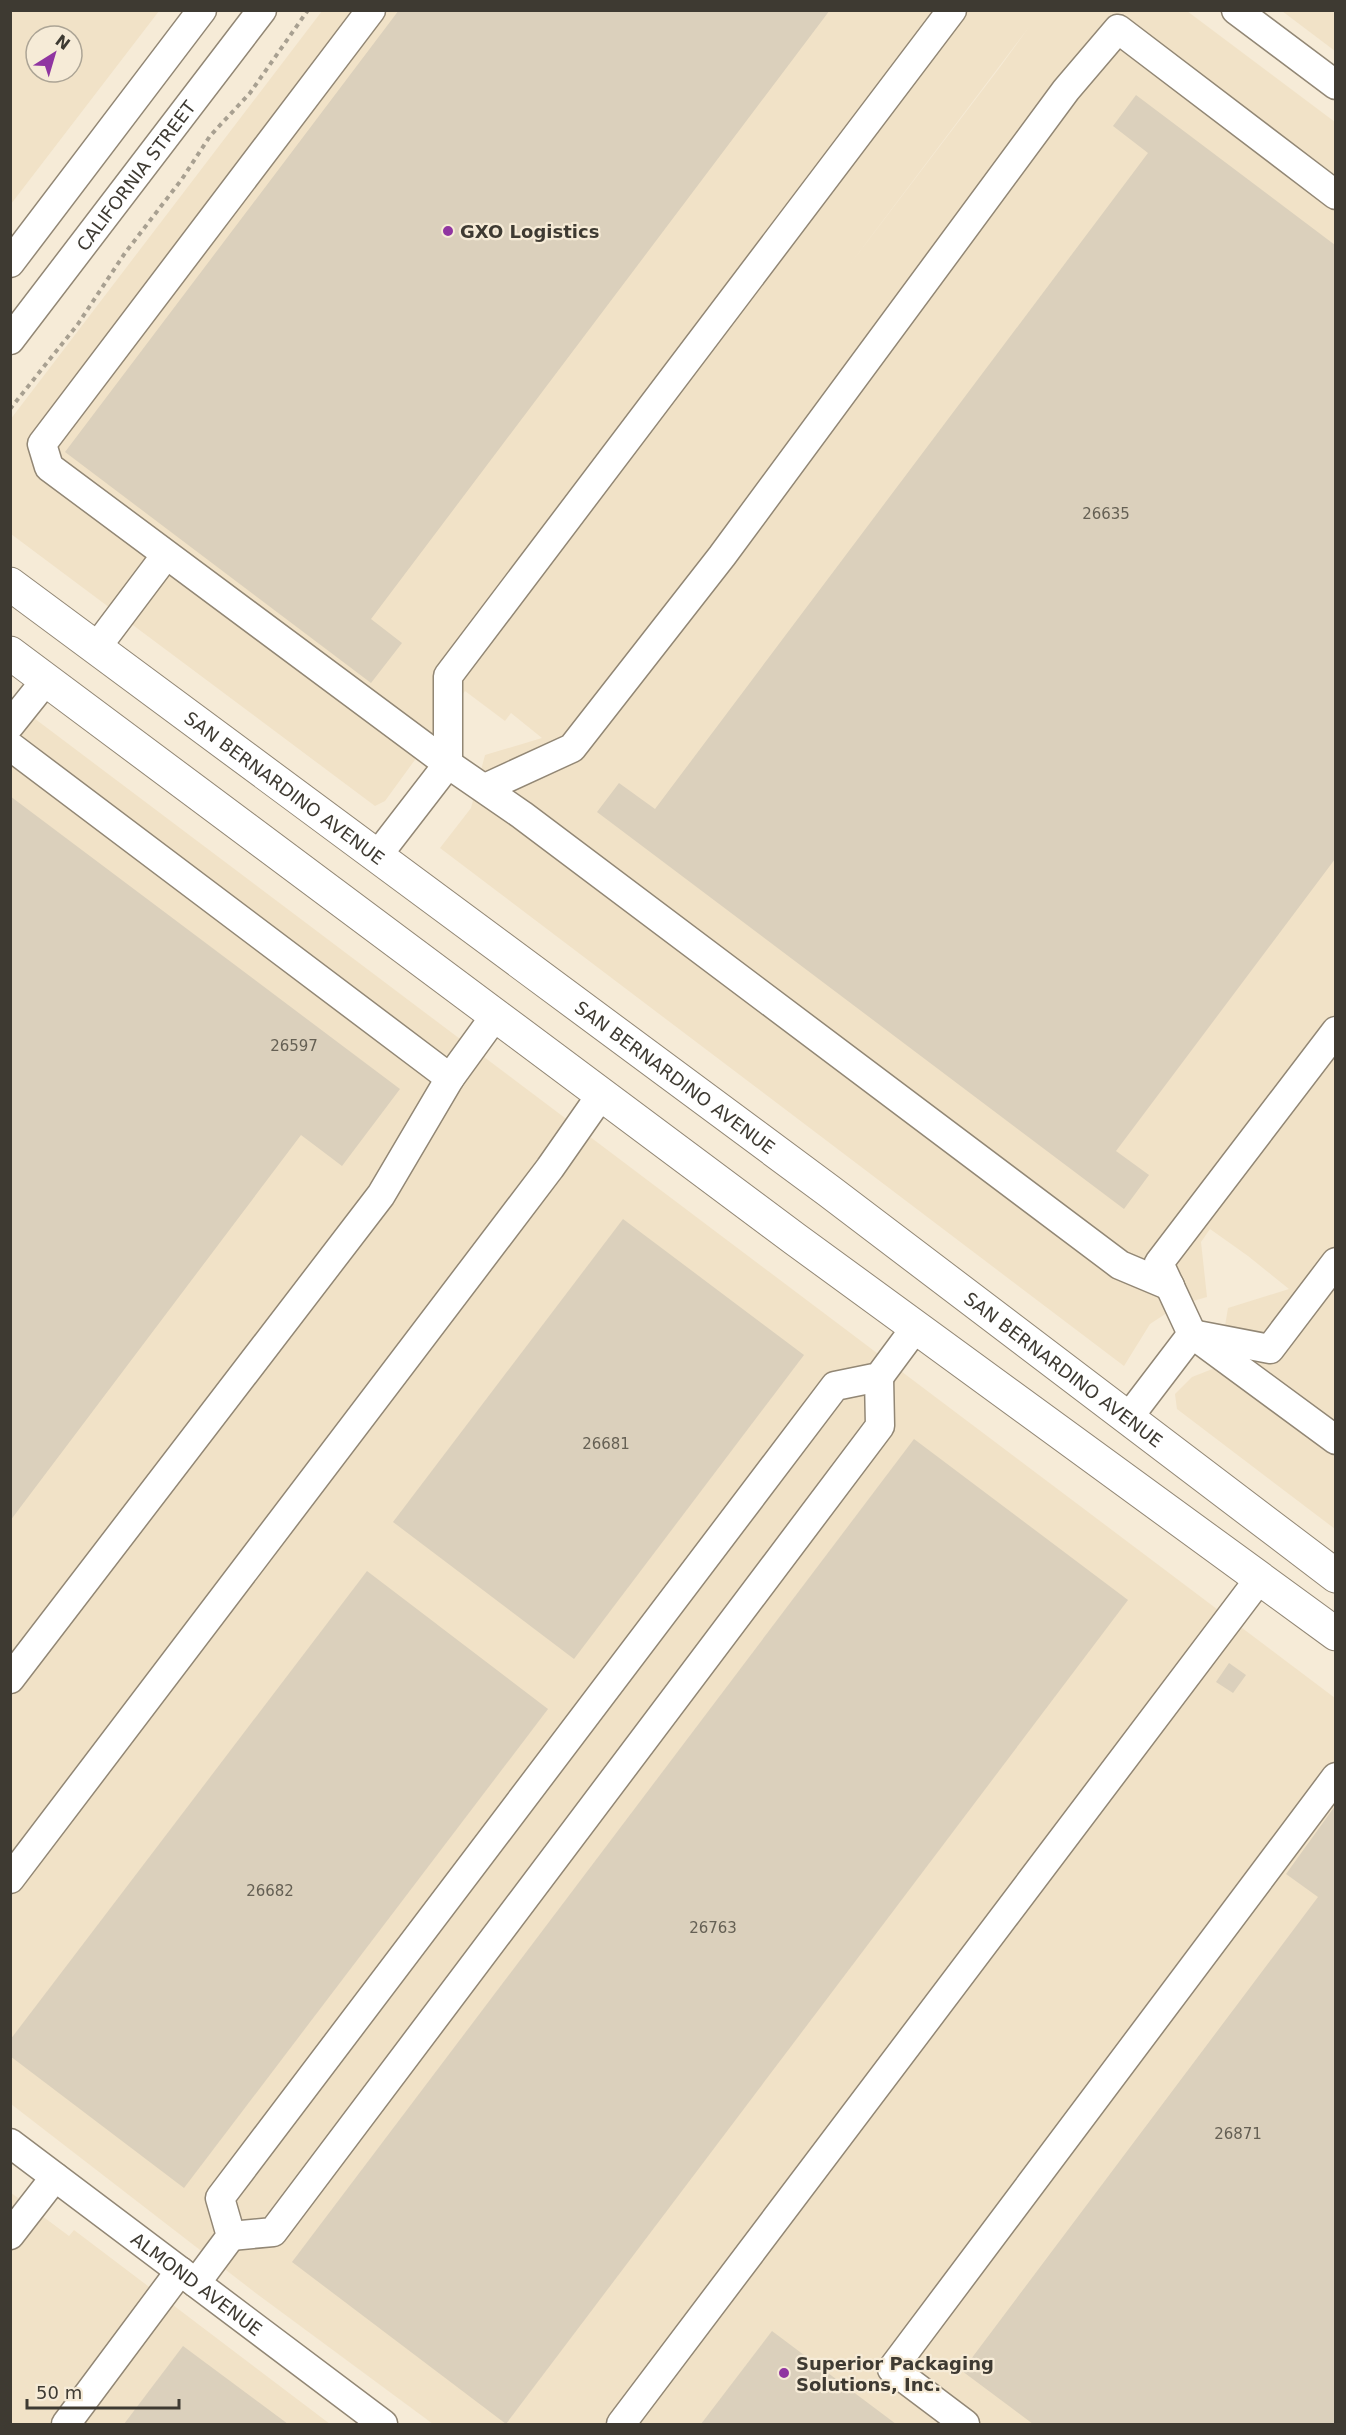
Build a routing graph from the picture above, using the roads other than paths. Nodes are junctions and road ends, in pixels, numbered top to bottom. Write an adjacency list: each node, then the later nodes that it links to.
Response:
1 (202, 10): 9 (street)
2 (262, 10): 10 (street, CALIFORNIA STREET)
3 (371, 10): 11 (street)
4 (952, 10): 18 (street)
5 (1236, 10): 7 (street)
6 (1125, 20): 8 (street); 19 (street)
7 (1335, 86)
8 (1335, 195)
9 (10, 263)
10 (10, 340)
11 (166, 555): 13 (street); 18 (street)
12 (10, 584): 13 (main road, SAN BERNARDINO AVENUE)
13 (96, 648): 20 (main road, SAN BERNARDINO AVENUE)
14 (10, 653): 15 (main road)
15 (46, 680): 16 (street); 21 (main road)
16 (10, 725)
17 (10, 746): 23 (street)
18 (448, 764): 19 (street); 20 (street)
19 (485, 788): 26 (street)
20 (377, 856): 30 (main road, SAN BERNARDINO AVENUE)
21 (495, 1016): 23 (street); 24 (main road)
22 (1335, 1031): 26 (street)
23 (450, 1078): 35 (street)
24 (601, 1095): 27 (main road); 37 (street)
25 (1335, 1262): 28 (street)
26 (1170, 1286): 28 (street)
27 (916, 1327): 29 (street); 33 (main road)
28 (1192, 1334): 30 (street); 31 (street)
29 (879, 1377): 41 (street); 41 (street)
30 (1128, 1418): 32 (main road, SAN BERNARDINO AVENUE)
31 (1335, 1440)
32 (1335, 1576)
33 (1260, 1578): 34 (main road); 45 (street)
34 (1335, 1634)
35 (10, 1679)
36 (1335, 1777): 46 (street)
37 (10, 1879)
38 (10, 2143): 39 (street, ALMOND AVENUE)
39 (56, 2177): 40 (street); 42 (street, ALMOND AVENUE)
40 (10, 2235)
41 (231, 2236): 42 (street)
42 (188, 2277): 43 (street); 44 (street, ALMOND AVENUE)
43 (66, 2424)
44 (382, 2424)
45 (621, 2424)
46 (965, 2424)

